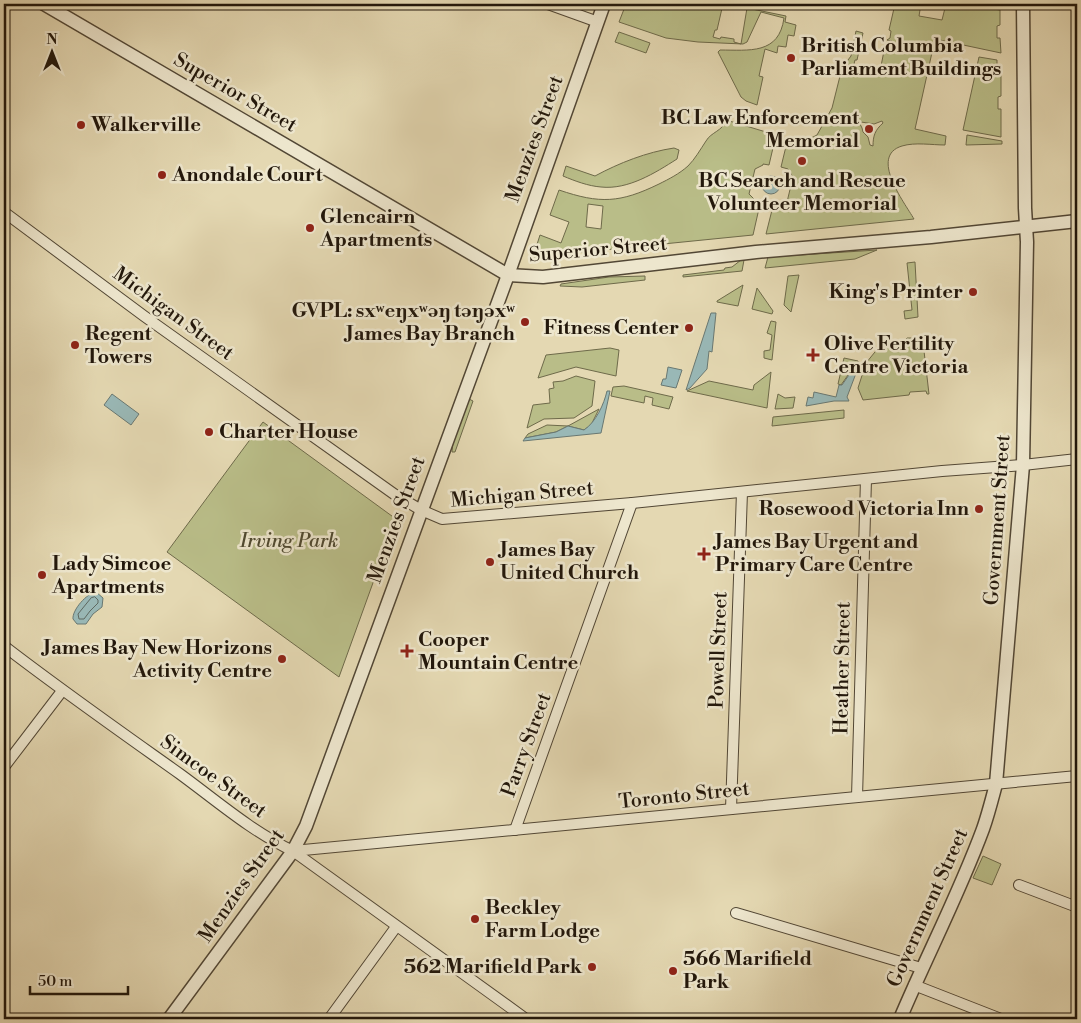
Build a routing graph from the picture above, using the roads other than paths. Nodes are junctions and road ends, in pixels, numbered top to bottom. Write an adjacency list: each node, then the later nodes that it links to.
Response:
1 (44, 4): 9 (street, Superior Street)
2 (548, 4): 5 (street)
3 (604, 4): 5 (street, Menzies Street)
4 (1023, 4): 8 (street, Government Street)
5 (598, 22): 9 (street, Menzies Street)
6 (4, 212): 15 (street, Michigan Street)
7 (1077, 221): 8 (street, Superior Street)
8 (1027, 226): 9 (street, Superior Street); 11 (street, Government Street)
9 (508, 274): 15 (street, Menzies Street)
10 (1077, 459): 11 (street, Michigan Street)
11 (1023, 465): 12 (street, Michigan Street); 20 (street, Government Street)
12 (866, 479): 13 (street, Michigan Street); 21 (street, Heather Street)
13 (742, 492): 14 (street, Michigan Street); 22 (street, Powell Street)
14 (632, 503): 15 (street, Michigan Street); 23 (street, Parry Street)
15 (421, 510): 24 (street, Menzies Street)
16 (4, 646): 17 (street, Simcoe Street)
17 (62, 691): 18 (street); 24 (street, Simcoe Street)
18 (4, 767)
19 (1077, 776): 20 (street, Toronto Street)
20 (996, 784): 21 (street, Toronto Street); 29 (street, Government Street)
21 (857, 797): 22 (street, Toronto Street)
22 (731, 809): 23 (street, Toronto Street)
23 (515, 830): 24 (street, Toronto Street)
24 (293, 851): 28 (street, Simcoe Street); 31 (street, Menzies Street)
25 (1019, 885): 26 (street)
26 (1077, 907)
27 (736, 913): 29 (street)
28 (396, 926): 32 (street); 33 (street, Simcoe Street)
29 (921, 968): 30 (street, Government Street)
30 (914, 985): 34 (street, Government Street); 35 (street)
31 (169, 1019)
32 (330, 1019)
33 (526, 1019)
34 (900, 1019)
35 (1001, 1019)

